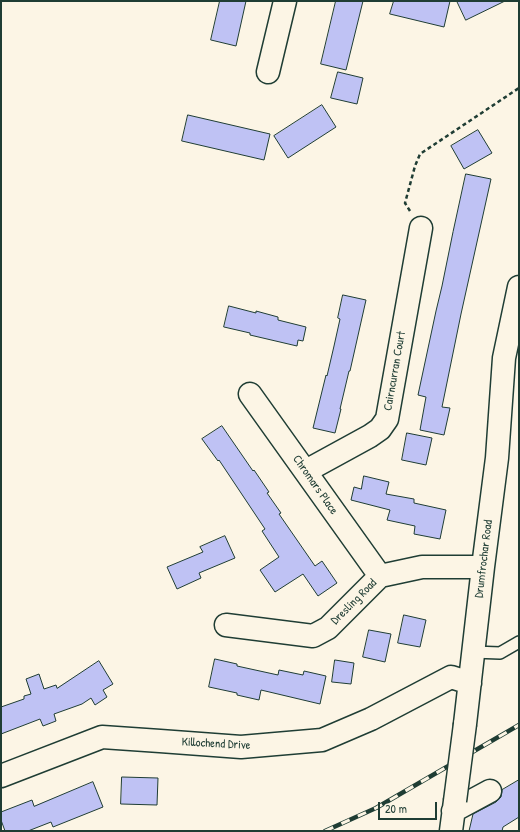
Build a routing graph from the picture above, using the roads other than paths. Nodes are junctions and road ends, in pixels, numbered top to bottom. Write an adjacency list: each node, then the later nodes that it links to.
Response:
1 (285, 1): 2 (street)
2 (268, 72)
3 (421, 228): 6 (street, Cairncurran Court)
4 (519, 287): 7 (street, Drumfrochar Road)
5 (250, 394): 6 (street, Chromars Place)
6 (306, 471): 8 (street, Chromars Place)
7 (483, 567): 8 (street, Dresling Road); 11 (street, Drumfrochar Road)
8 (380, 576): 9 (street, Dresling Road)
9 (226, 625)
10 (519, 642): 11 (lane)
11 (473, 652): 12 (street, Drumfrochar Road)
12 (470, 683): 13 (street, Killochend Drive); 15 (street, Drumfrochar Road, bridge)
13 (1, 776)
14 (490, 791): 15 (street)
15 (453, 814)

